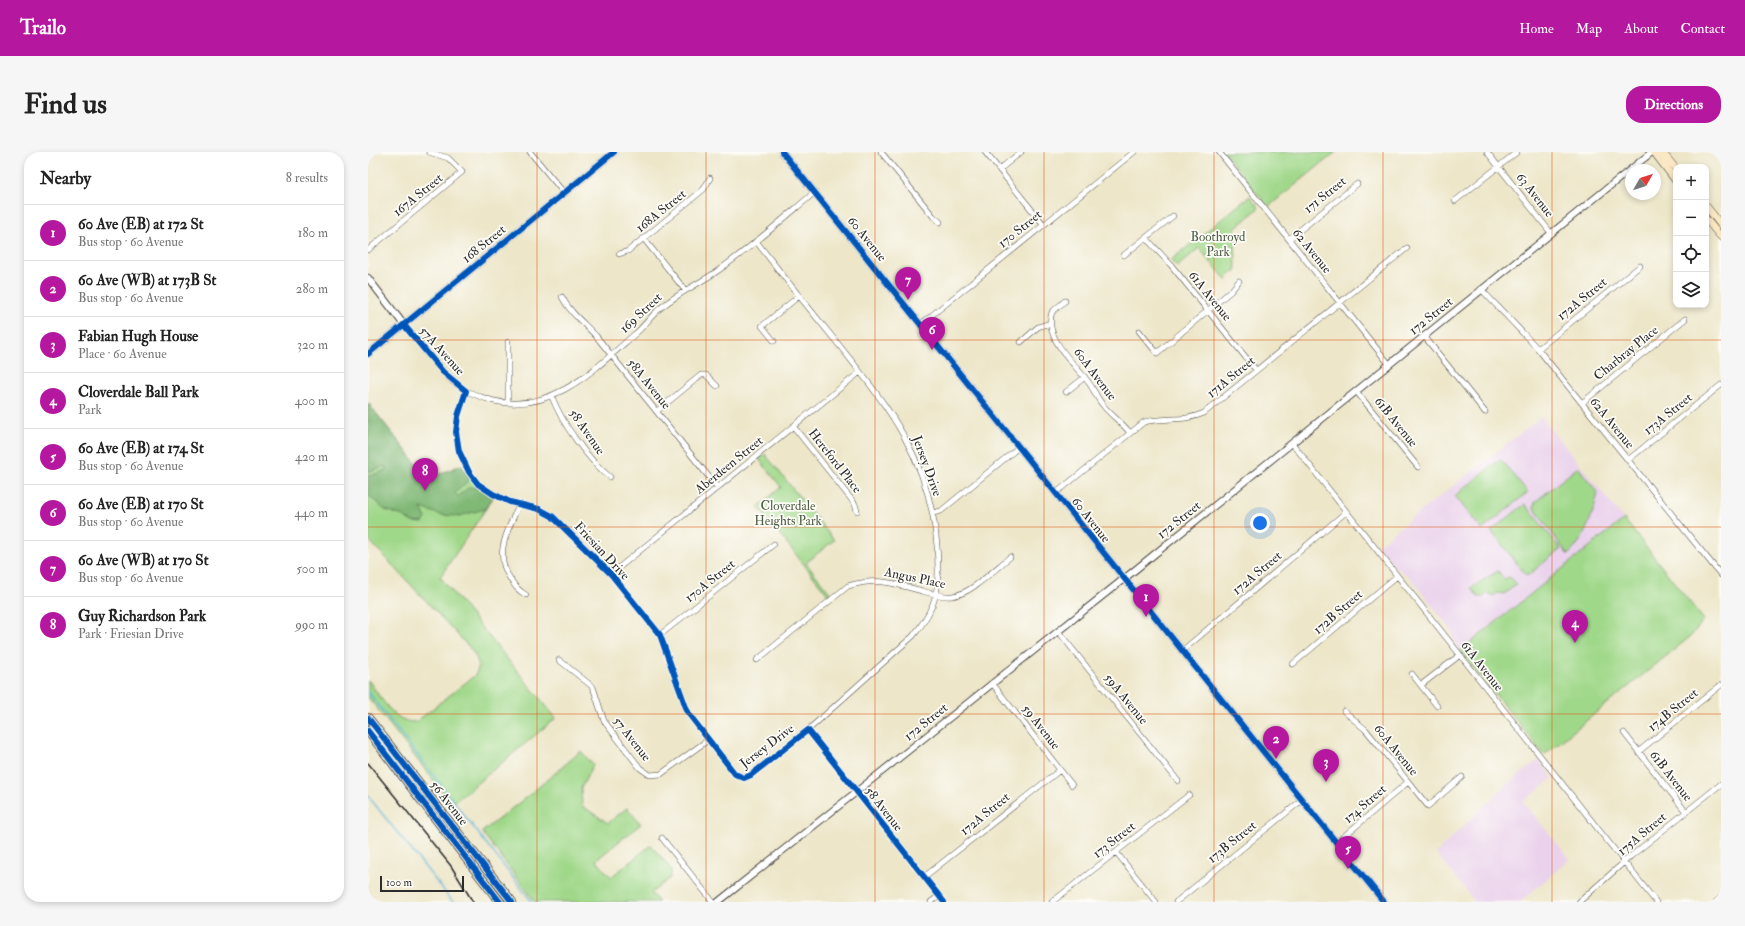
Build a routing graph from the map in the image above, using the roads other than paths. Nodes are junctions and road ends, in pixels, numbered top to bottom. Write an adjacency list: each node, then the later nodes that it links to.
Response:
1 (429, 152): 36 (street, 167A Street)
2 (530, 152): 21 (street)
3 (614, 152): 21 (main road, 168 Street)
4 (782, 152): 20 (street, 60 Avenue)
5 (881, 152): 25 (street)
6 (985, 152): 16 (street)
7 (1021, 152): 16 (street)
8 (1134, 152): 27 (street, 170 Street)
9 (1219, 152): 33 (street, 62 Avenue)
10 (1487, 152): 15 (street, 63 Avenue)
11 (1517, 152): 15 (street)
12 (1653, 152): 17 (main road); 29 (street, 172 Street)
13 (1662, 152): 14 (main road)
14 (1673, 165)
15 (1499, 167): 22 (street); 29 (street, 63 Avenue)
16 (1000, 169): 27 (street)
17 (1673, 177)
18 (710, 178): 32 (street, 168A Street)
19 (1357, 184): 33 (street, 171 Street)
20 (815, 192): 34 (street, 169 Street); 51 (street, 60 Avenue)
21 (564, 193): 52 (main road, 168 Street)
22 (1455, 201)
23 (1709, 210): 28 (main road)
24 (1173, 216): 31 (street)
25 (940, 222)
26 (1709, 222): 30 (main road)
27 (1044, 225): 51 (street, 170 Street)
28 (1721, 225)
29 (1551, 233): 42 (street, 172 Street)
30 (1721, 237)
31 (1146, 238): 38 (street); 48 (street, 61A Avenue)
32 (644, 239): 37 (street, 168A Street); 43 (street)
33 (1289, 240): 47 (street, 62 Avenue)
34 (756, 241): 43 (street, 169 Street); 44 (street, Jersey Drive)
35 (1407, 248): 47 (street, 171A Street)
36 (368, 250)
37 (619, 254)
38 (1124, 255)
39 (1640, 266): 58 (street, 172A Street)
40 (368, 278): 52 (street, 57A Avenue)
41 (1239, 281): 48 (street)
42 (1481, 289): 54 (street, 172 Street); 58 (street, 62A Avenue)
43 (685, 290): 60 (street, 169 Street)
44 (799, 296): 55 (street); 63 (street, Jersey Drive)
45 (562, 297): 60 (street, 58A Avenue)
46 (1065, 301): 50 (street)
47 (1339, 303): 61 (street, 62 Avenue); 62 (street, 171A Street)
48 (1208, 311): 53 (street); 62 (street, 61A Avenue)
49 (1685, 319): 72 (street, Charbray Place)
50 (1050, 323): 57 (street); 64 (street, 60A Avenue)
51 (921, 324): 78 (street, 60 Avenue)
52 (404, 325): 59 (main road, 168 Street); 67 (street, 57A Avenue)
53 (1139, 331)
54 (1424, 336): 61 (street, 172 Street); 74 (street)
55 (774, 341)
56 (508, 342): 71 (street)
57 (1021, 342)
58 (1538, 349): 72 (street, 62A Avenue)
59 (368, 354)
60 (611, 355): 70 (street, 169 Street); 73 (street, 58A Avenue)
61 (1389, 364): 68 (street, 172 Street)
62 (1256, 370): 76 (street, 171A Street)
63 (860, 372): 75 (street, Aberdeen Street); 87 (street, Jersey Drive)
64 (1085, 377): 69 (street); 76 (street, 60A Avenue)
65 (1721, 385): 79 (street, 173A Street)
66 (717, 386): 73 (street)
67 (466, 391): 71 (street, 169 Street); 84 (street, Friesian Drive)
68 (1356, 391): 77 (street, 172 Street); 80 (street, 61B Avenue)
69 (1066, 392)
70 (552, 397): 71 (street, 169 Street); 81 (street, 58 Avenue)
71 (508, 403)
72 (1582, 403): 79 (street, 62A Avenue)
73 (657, 411): 82 (street, 58A Avenue)
74 (1485, 412)
75 (793, 426): 82 (street, Aberdeen Street); 85 (street, Hereford Place)
76 (1130, 433): 83 (street, 171A Street)
77 (1292, 443): 86 (street, 61A Avenue); 93 (street, 172 Street)
78 (1019, 447): 83 (street, 60 Avenue); 87 (street)
79 (1628, 460): 91 (street, 62A Avenue)
80 (1418, 467)
81 (610, 477)
82 (717, 487): 90 (street, Aberdeen Street)
83 (1056, 493): 93 (street, 60 Avenue)
84 (519, 504): 90 (street, Friesian Drive); 94 (street)
85 (857, 511)
86 (1346, 512): 92 (street, 61A Avenue); 98 (street, 172A Street)
87 (933, 513): 95 (street, Jersey Drive)
88 (774, 544): 97 (street, 170A Street)
89 (1010, 557): 95 (street, Angus Place)
90 (611, 574): 97 (street, Friesian Drive)
91 (1721, 575)
92 (1397, 576): 99 (street, 61A Avenue); 102 (street, 172B Street)
93 (1123, 579): 96 (street, 172 Street); 98 (street, 60 Avenue)
94 (526, 595)
95 (937, 595): 101 (street, Angus Place); 110 (street, Jersey Drive)
96 (1058, 631): 104 (street, 172 Street); 118 (street, 59A Avenue)
97 (660, 635): 113 (street, Friesian Drive)
98 (1182, 651): 124 (street, 60 Avenue)
99 (1460, 655): 105 (street); 129 (street, 61A Avenue)
100 (559, 660): 113 (street, 57 Avenue)
101 (757, 660)
102 (1293, 664)
103 (1412, 674): 105 (street)
104 (992, 683): 115 (street, 59 Avenue); 122 (street, 172 Street)
105 (1421, 685): 107 (street)
106 (1721, 685): 114 (street, 174B Street)
107 (1437, 706)
108 (1344, 711): 119 (street, 60A Avenue)
109 (368, 718): 134 (highway, 56 Avenue)
110 (808, 730): 116 (street, Jersey Drive); 122 (street, 58 Avenue)
111 (368, 731): 133 (highway, 56 Avenue)
112 (1624, 733): 114 (street, 61B Avenue)
113 (708, 740): 116 (street, Friesian Drive)
114 (1638, 752): 125 (street, 61B Avenue)
115 (1060, 770): 121 (street, 59 Avenue); 130 (street, 172A Street)
116 (739, 777)
117 (1462, 777): 119 (street, 60A Avenue)
118 (1178, 781)
119 (1408, 782): 127 (street, 174 Street)
120 (1721, 784): 125 (street, 175A Street)
121 (1072, 785)
122 (856, 791): 130 (street, 58 Avenue); 136 (street, 172 Street)
123 (1189, 795): 128 (street, 173 Street)
124 (1302, 800): 127 (street, 60 Avenue); 141 (street, 173B Street)
125 (1686, 812): 129 (street, 175A Street)
126 (662, 838): 135 (street)
127 (1336, 843): 142 (street, 60 Avenue)
128 (1116, 852): 139 (street, 173 Street); 140 (street)
129 (1625, 862): 143 (street, 175A Street); 144 (street, 61A Avenue)
130 (924, 877): 131 (street, 58 Avenue)
131 (939, 896): 137 (street); 138 (street, 58 Avenue)
132 (1721, 898): 145 (street)
133 (500, 902)
134 (512, 902)
135 (713, 902)
136 (718, 902)
137 (932, 902)
138 (944, 902)
139 (1052, 902)
140 (1156, 902)
141 (1176, 902)
142 (1384, 902)
143 (1579, 902)
144 (1656, 902)
145 (1716, 902)

